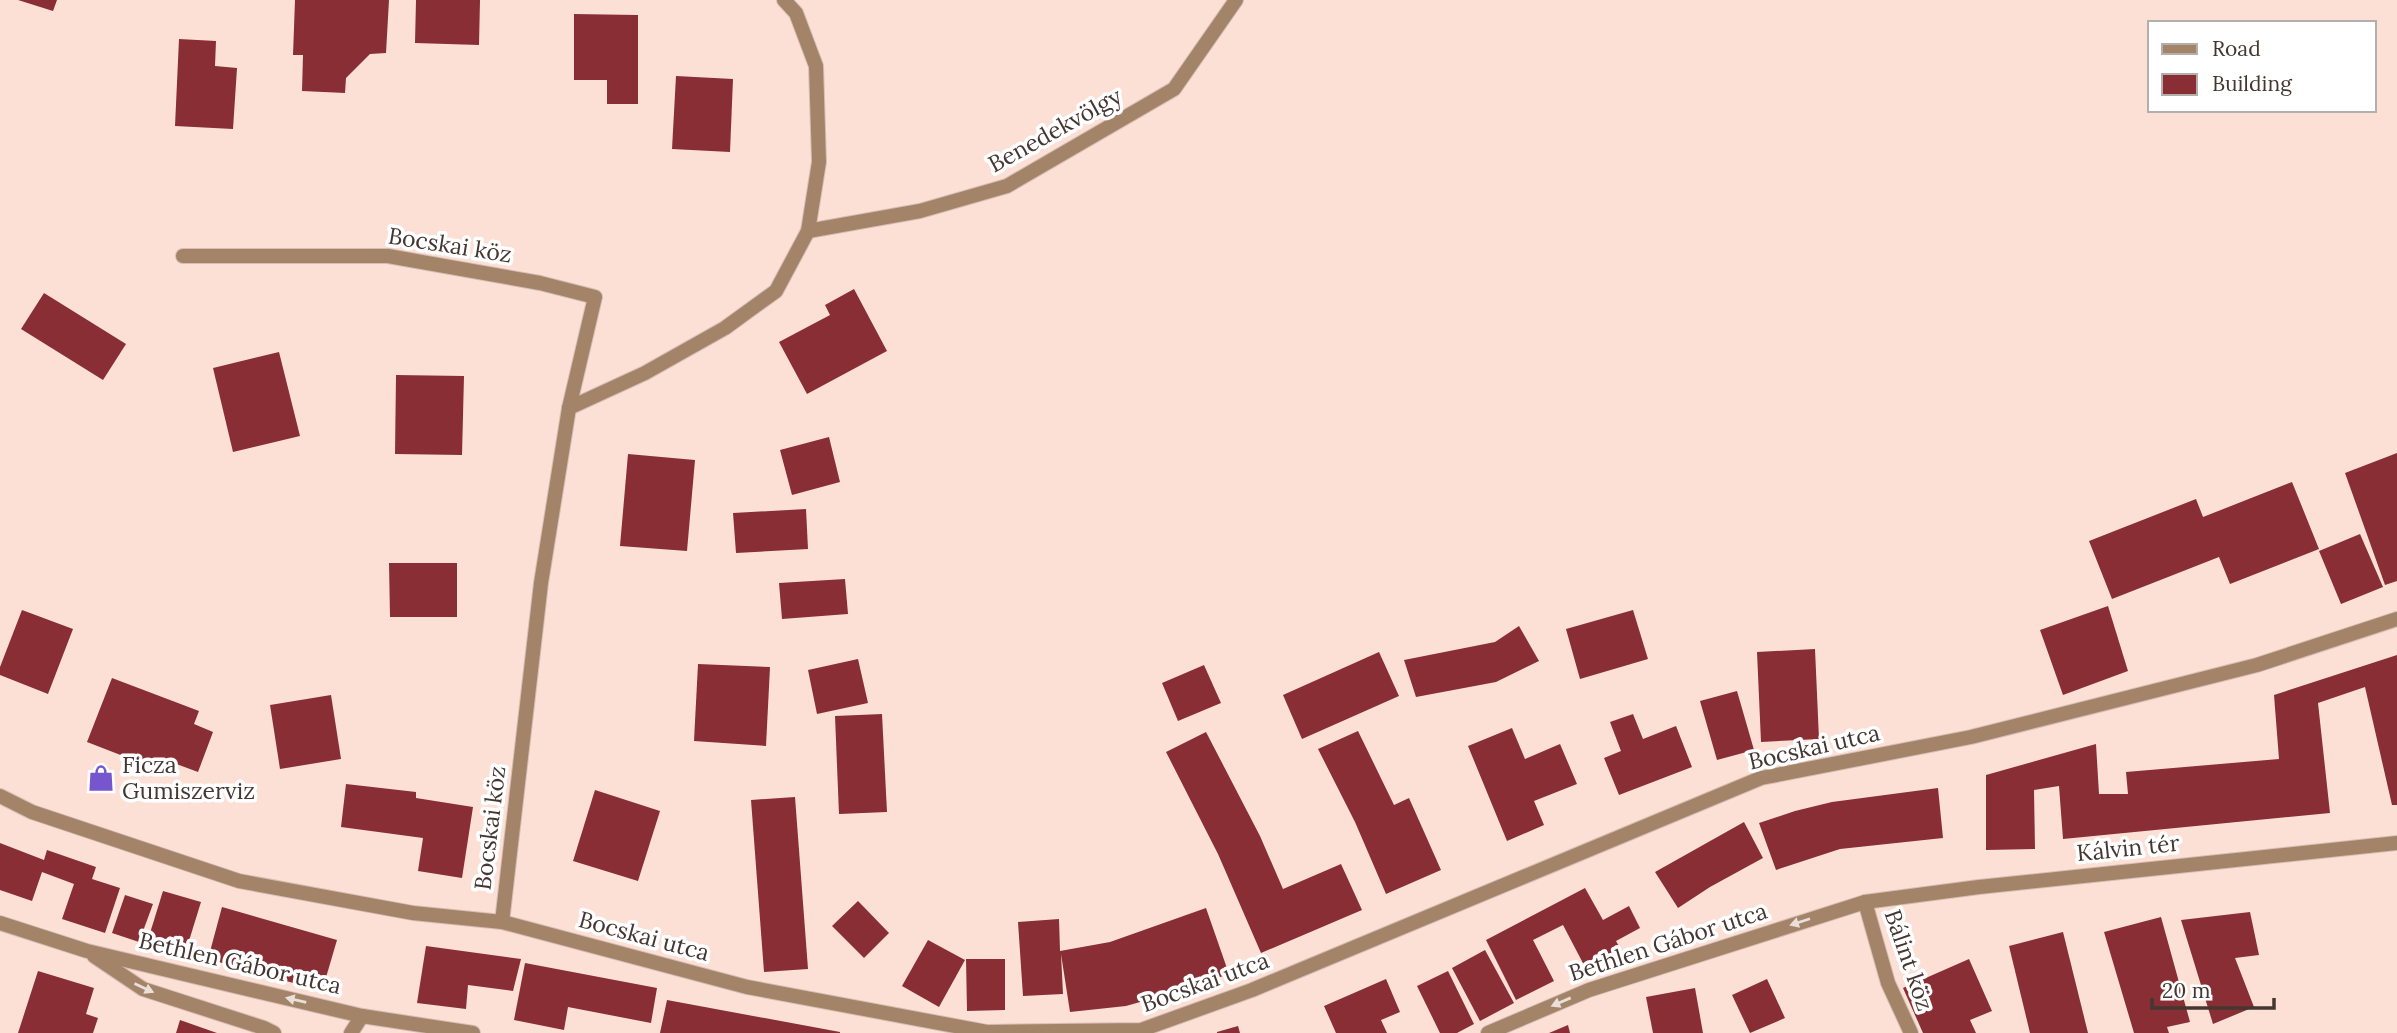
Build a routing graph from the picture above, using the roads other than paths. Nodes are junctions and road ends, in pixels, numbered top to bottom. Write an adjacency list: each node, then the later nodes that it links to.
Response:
1 (783, 0): 3 (street)
2 (1236, 0): 3 (street, Benedekvölgy)
3 (808, 231): 5 (street)
4 (183, 256): 5 (street, Bocskai köz)
5 (569, 408): 10 (street, Bocskai köz)
6 (2397, 619): 10 (street, Bocskai utca)
7 (0, 796): 10 (street, Bocskai utca)
8 (2397, 843): 9 (street, Kálvin tér)
9 (1865, 902): 17 (street, Bethlen Gábor utca, one-way to 17); 18 (street, Bálint köz)
10 (502, 922)
11 (0, 923): 12 (street, Bethlen Gábor utca)
12 (87, 951): 13 (street, Bethlen Gábor utca, one-way to 12); 14 (street, one-way to 14)
13 (362, 1016): 15 (street); 16 (street, Bethlen Gábor utca)
14 (274, 1033)
15 (351, 1033)
16 (472, 1033)
17 (1488, 1033)
18 (1912, 1033)

